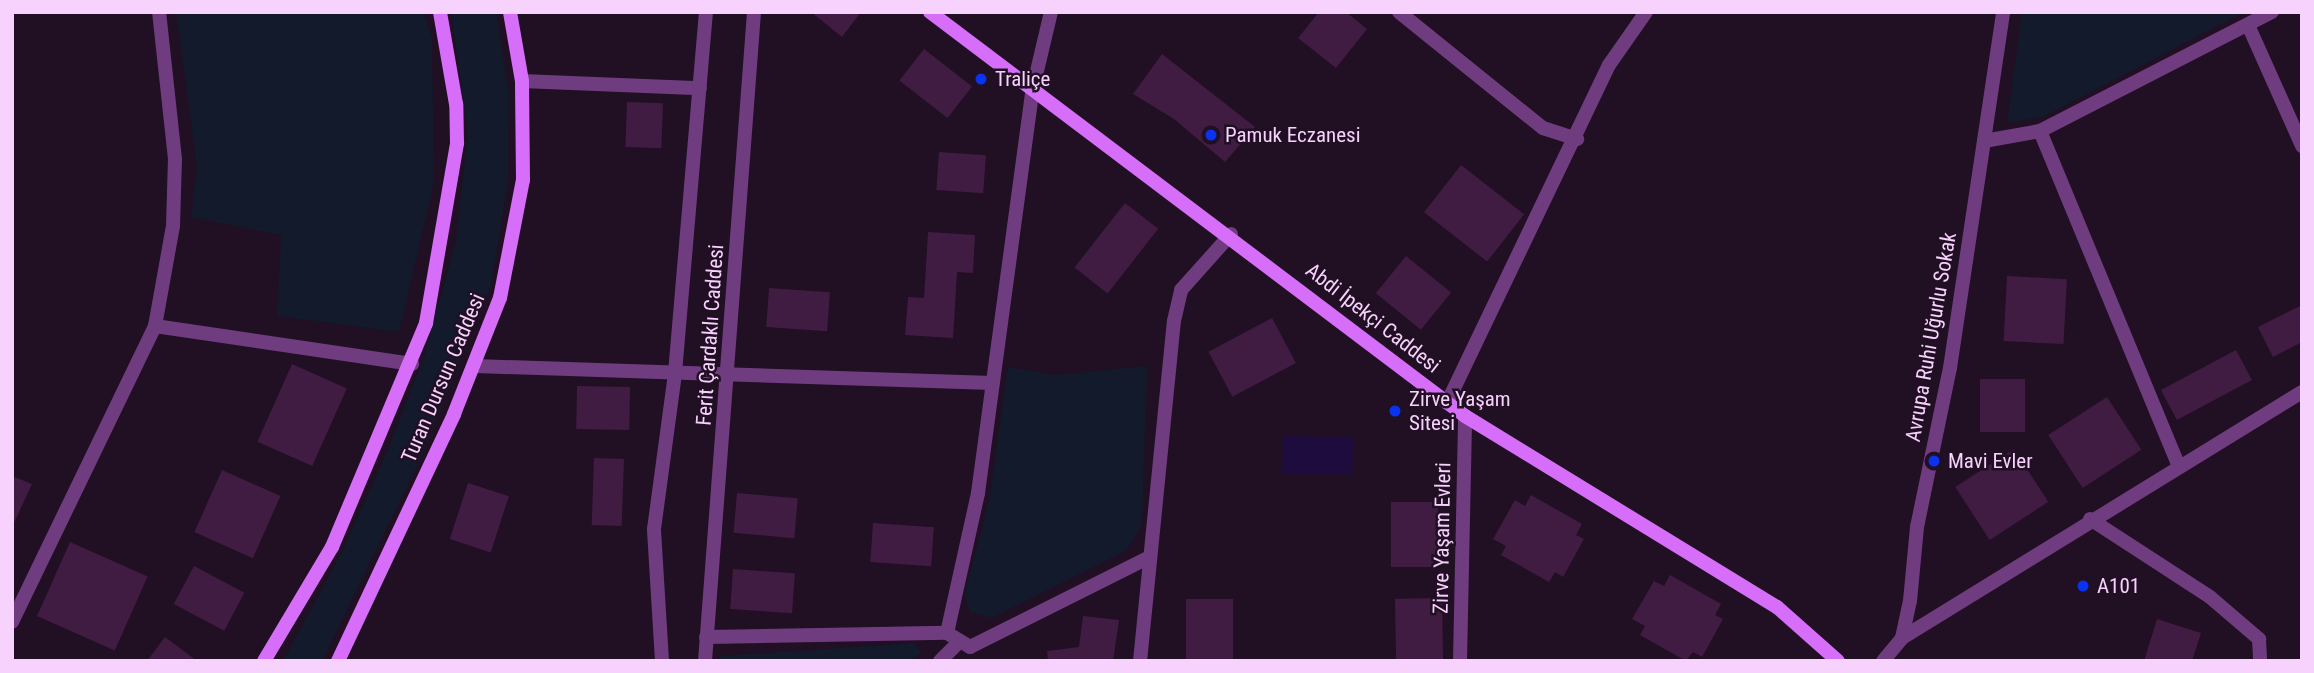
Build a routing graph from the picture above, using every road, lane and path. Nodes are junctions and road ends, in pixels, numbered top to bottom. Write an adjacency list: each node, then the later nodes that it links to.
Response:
1 (159, 12): 21 (street)
2 (440, 12): 22 (main road)
3 (510, 12): 13 (main road, Turan Dursun Caddesi)
4 (706, 12): 14 (street)
5 (754, 12): 25 (street, Ferit Çardaklı Caddesi)
6 (930, 12): 15 (main road, Abdi İpekçi Caddesi)
7 (1051, 12): 15 (street)
8 (1399, 12): 17 (street)
9 (1646, 12): 17 (street)
10 (2003, 12): 18 (street, Avrupa Ruhi Uğurlu Sokak)
11 (2272, 12): 12 (street)
12 (2248, 25): 16 (street); 19 (street)
13 (522, 81): 14 (street); 23 (main road, Turan Dursun Caddesi)
14 (700, 88): 24 (street)
15 (1033, 88): 20 (main road, Abdi İpekçi Caddesi); 26 (street)
16 (2040, 131): 18 (street); 30 (street)
17 (1577, 138): 28 (street)
18 (1984, 141): 35 (street, Avrupa Ruhi Uğurlu Sokak)
19 (2302, 146)
20 (1231, 234): 28 (main road, Abdi İpekçi Caddesi); 32 (street)
21 (155, 326): 22 (street); 33 (street)
22 (412, 364): 38 (main road)
23 (475, 366): 24 (street); 36 (main road, Turan Dursun Caddesi)
24 (675, 373): 25 (street); 41 (street)
25 (729, 373): 26 (street); 34 (street, Ferit Çardaklı Caddesi)
26 (993, 383): 37 (street)
27 (2302, 392): 30 (street)
28 (1447, 402): 29 (main road, Abdi İpekçi Caddesi)
29 (1465, 416): 45 (street, Zirve Yaşam Evleri); 46 (main road, Abdi İpekçi Caddesi)
30 (2179, 466): 31 (street)
31 (2090, 519): 35 (street); 48 (street)
32 (1150, 557): 37 (street); 44 (street)
33 (12, 622)
34 (706, 637): 37 (street); 42 (street, Ferit Çardaklı Caddesi)
35 (1902, 638): 47 (street)
36 (349, 641): 39 (main road, Turan Dursun Caddesi); 40 (street)
37 (961, 645): 43 (street)
38 (264, 661)
39 (338, 661)
40 (346, 661)
41 (662, 661)
42 (705, 661)
43 (940, 661)
44 (1140, 661)
45 (1460, 661)
46 (1838, 661)
47 (1883, 661)
48 (2260, 661)

